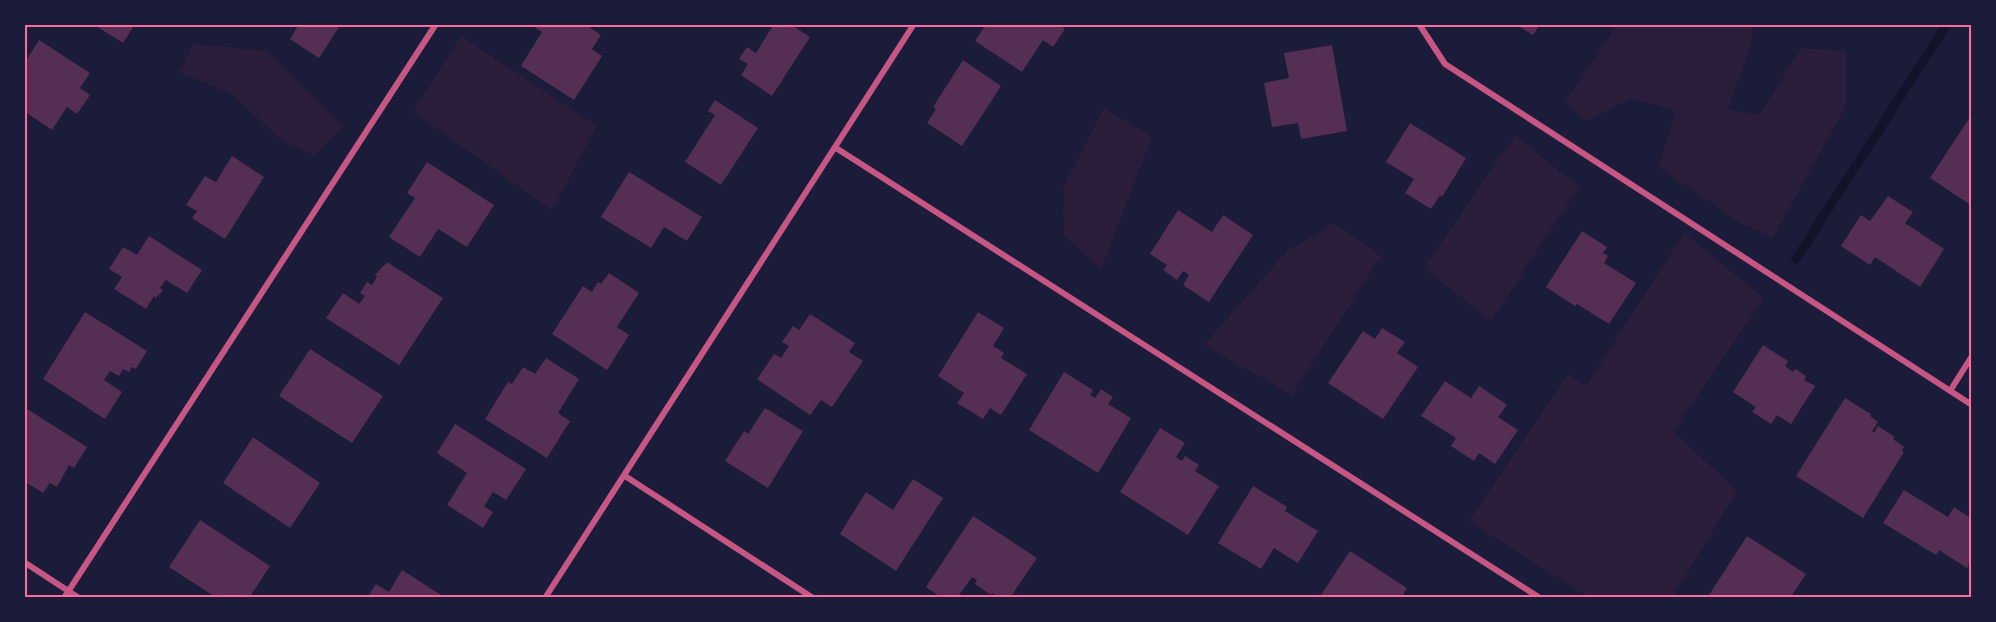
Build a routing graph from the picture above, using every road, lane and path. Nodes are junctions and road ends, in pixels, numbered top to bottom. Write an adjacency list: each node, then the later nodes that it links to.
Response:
1 (436, 24): 10 (street)
2 (914, 24): 4 (street)
3 (1419, 24): 6 (street)
4 (836, 148): 8 (street); 15 (street)
5 (1972, 356): 6 (street)
6 (1950, 391): 7 (street)
7 (1972, 405)
8 (625, 476): 13 (street); 14 (street)
9 (24, 562): 10 (street)
10 (68, 591): 11 (street); 12 (street)
11 (64, 598)
12 (79, 598)
13 (545, 598)
14 (813, 598)
15 (1540, 598)

